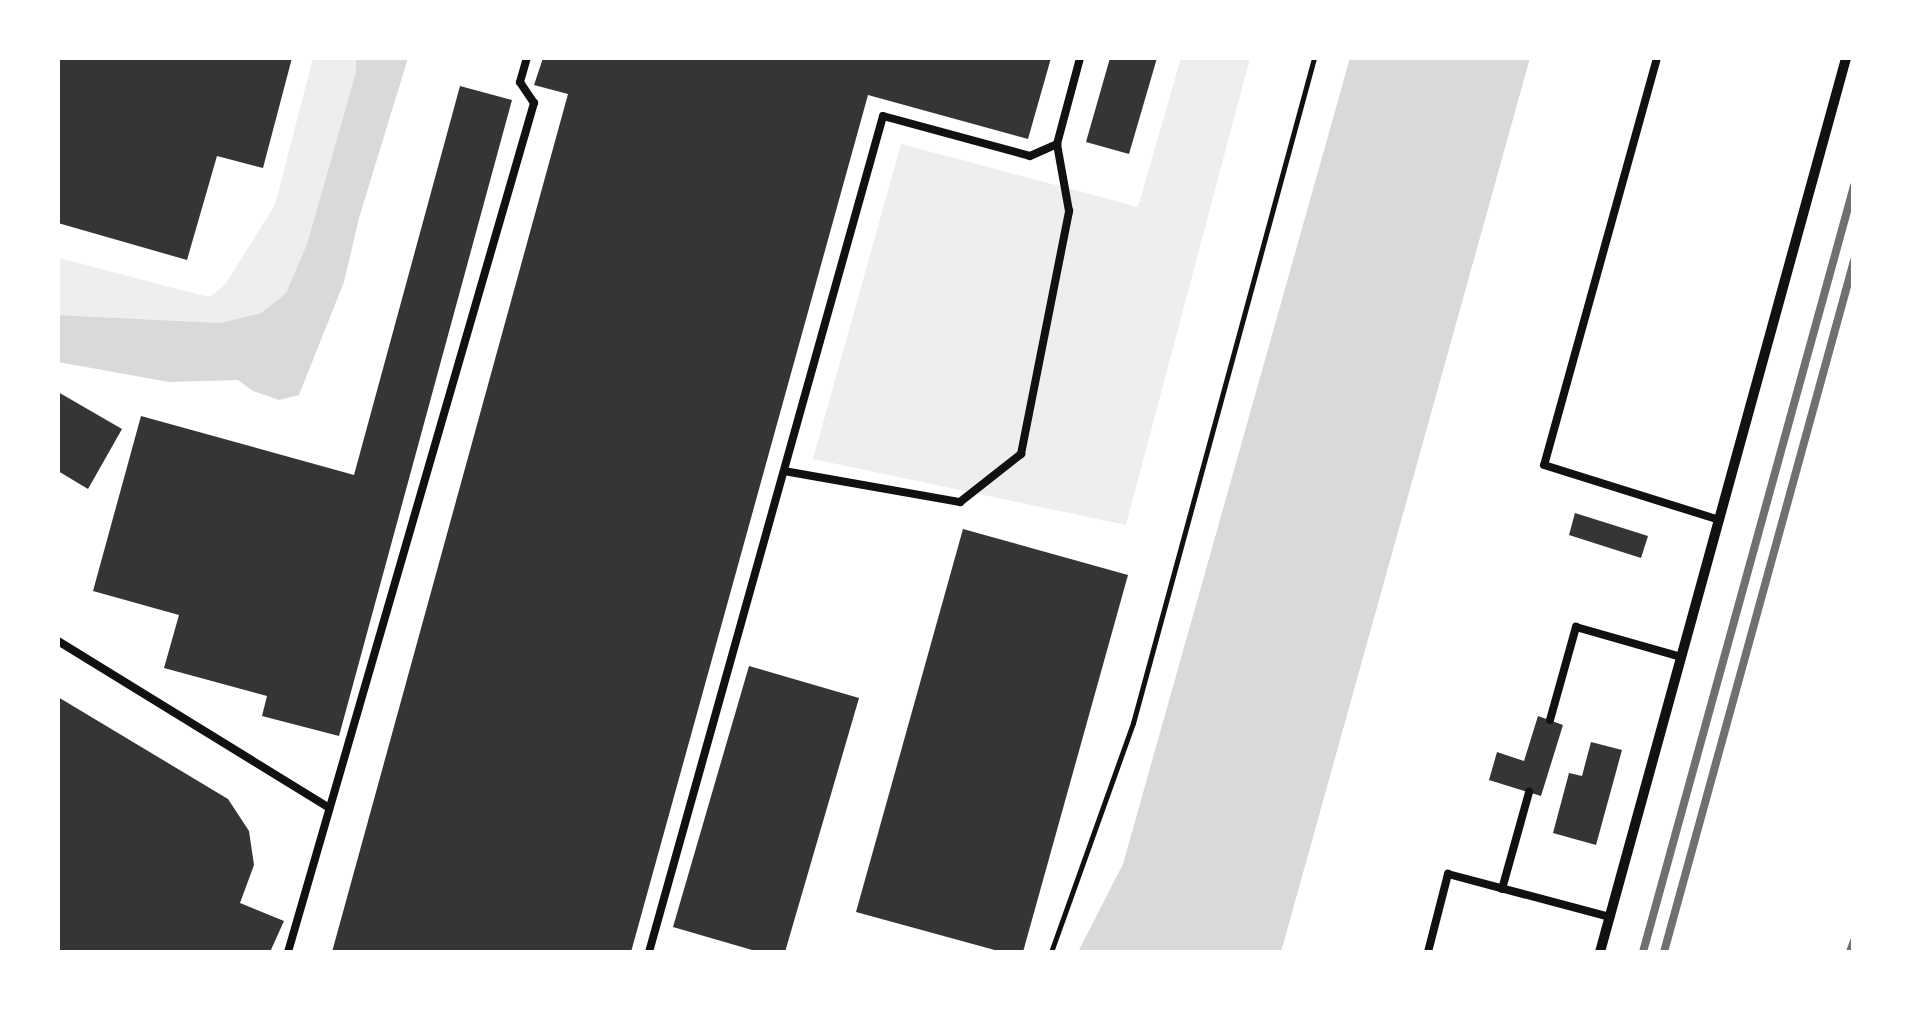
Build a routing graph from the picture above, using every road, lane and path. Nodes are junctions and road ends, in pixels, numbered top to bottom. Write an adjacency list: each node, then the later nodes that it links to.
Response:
1 (527, 58): 13 (lane)
2 (1080, 58): 6 (lane)
3 (1314, 58): 18 (path)
4 (1656, 58): 8 (lane)
5 (1846, 58): 8 (street)
6 (1057, 144): 7 (lane); 7 (lane)
7 (784, 471): 17 (lane)
8 (1720, 520): 10 (street)
9 (58, 642): 13 (lane)
10 (1682, 657): 11 (lane); 15 (street)
11 (1550, 720)
12 (1529, 792): 14 (lane)
13 (330, 808): 16 (lane)
14 (1502, 889): 15 (lane); 19 (lane)
15 (1610, 917): 20 (street)
16 (288, 952)
17 (650, 952)
18 (1051, 952)
19 (1428, 952)
20 (1600, 952)

